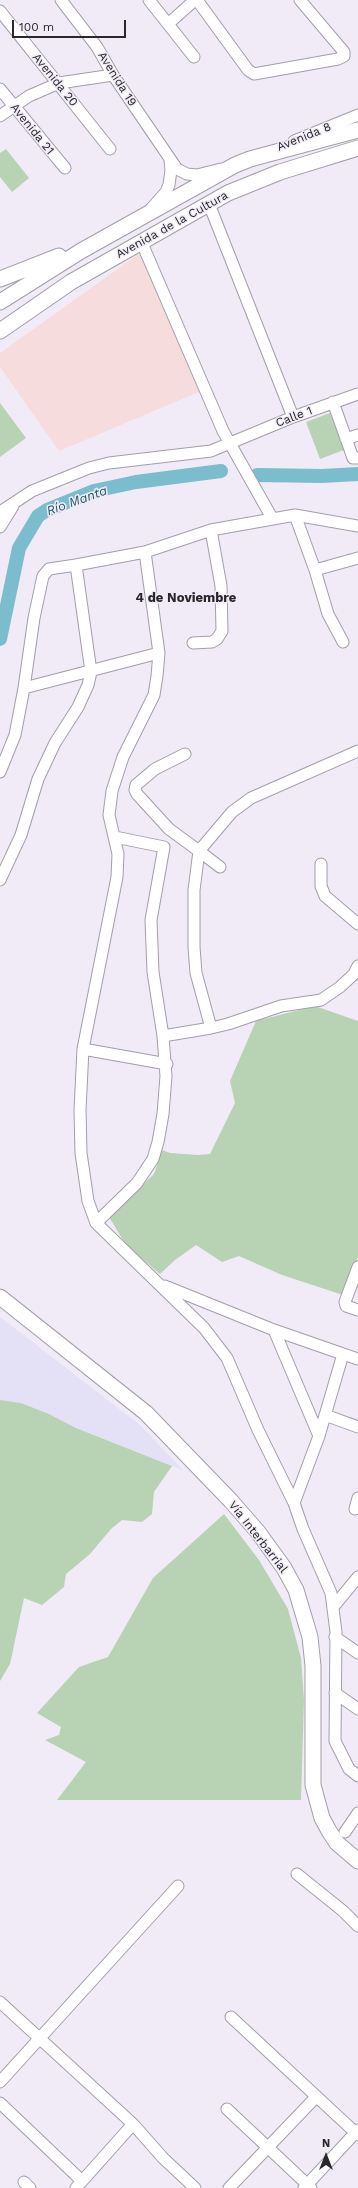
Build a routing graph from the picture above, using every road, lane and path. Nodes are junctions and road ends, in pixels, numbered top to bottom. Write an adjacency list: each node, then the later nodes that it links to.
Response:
1 (60, 0): 8 (street, Avenida 19)
2 (149, 0): 6 (street)
3 (196, 0): 4 (street); 6 (street)
4 (300, 0)
5 (0, 11): 9 (street, Avenida 20)
6 (168, 24): 7 (street)
7 (194, 57)
8 (113, 75): 9 (street); 19 (street, Avenida 19)
9 (59, 84): 11 (street); 16 (street, Avenida 20)
10 (0, 89): 11 (street, Avenida 21)
11 (14, 106): 13 (street); 21 (street, Avenida 21)
12 (358, 115): 18 (street, Avenida 8)
13 (0, 116)
14 (358, 130): 15 (main road, Avenida de la Cultura)
15 (342, 135): 17 (main road); 18 (main road, Avenida de la Cultura)
16 (110, 149)
17 (351, 150): 22 (main road, Avenida de la Cultura)
18 (250, 159): 20 (main road, Avenida de la Cultura)
19 (170, 160): 20 (street, Avenida 19); 23 (street)
20 (235, 165): 23 (main road, Avenida de la Cultura)
21 (65, 168)
22 (208, 204): 24 (main road, Avenida de la Cultura); 31 (street)
23 (146, 213): 25 (main road, Avenida de la Cultura)
24 (141, 241): 28 (main road, Avenida de la Cultura); 34 (street)
25 (81, 251): 26 (main road); 27 (main road, Avenida de la Cultura)
26 (0, 279)
27 (0, 302)
28 (0, 331)
29 (358, 394): 30 (street, Calle 1)
30 (334, 402): 31 (street, Calle 1); 33 (street)
31 (293, 417): 34 (street, Calle 1)
32 (358, 435): 33 (street)
33 (346, 439): 35 (street)
34 (230, 443): 36 (street, Calle 1); 39 (street)
35 (358, 458)
36 (14, 504): 37 (street, Calle 1); 41 (street)
37 (0, 512)
38 (295, 515): 39 (street); 40 (street); 46 (street)
39 (272, 518): 42 (street)
40 (358, 526)
41 (0, 527)
42 (211, 530): 43 (street); 48 (street)
43 (145, 552): 45 (street); 49 (street)
44 (358, 558): 46 (street)
45 (76, 565): 50 (street); 51 (street)
46 (315, 570): 47 (street)
47 (343, 642)
48 (193, 643)
49 (159, 653): 50 (street); 56 (street)
50 (91, 672): 51 (street); 61 (street)
51 (24, 688): 54 (street)
52 (358, 751): 58 (street)
53 (185, 754): 55 (street)
54 (0, 772)
55 (169, 829): 57 (street); 58 (street)
56 (115, 837): 57 (street); 66 (street)
57 (164, 847): 65 (street)
58 (199, 851): 60 (street); 64 (street)
59 (321, 864): 62 (street)
60 (220, 867)
61 (0, 880)
62 (358, 924)
63 (358, 966): 64 (street)
64 (211, 1028): 65 (street)
65 (164, 1036): 67 (street)
66 (83, 1049): 67 (street); 68 (street)
67 (166, 1064): 68 (street)
68 (96, 1223): 70 (street)
69 (358, 1268): 72 (street)
70 (160, 1284): 73 (street); 79 (street)
71 (2, 1300): 89 (main road, Vía Interbarrial)
72 (358, 1310)
73 (274, 1330): 74 (street); 78 (street)
74 (343, 1354): 75 (street); 76 (street)
75 (358, 1359)
76 (326, 1415): 77 (street); 78 (street)
77 (358, 1427)
78 (319, 1436): 79 (street)
79 (294, 1503): 81 (street)
80 (358, 1577): 81 (street)
81 (334, 1606): 82 (street)
82 (335, 1638): 83 (street); 84 (street)
83 (358, 1653)
84 (335, 1693): 85 (street); 86 (street)
85 (358, 1709)
86 (358, 1776)
87 (358, 1813): 88 (street)
88 (345, 1832)
89 (358, 1861)
90 (297, 1874): 92 (street)
91 (178, 1886): 95 (street)
92 (358, 1926)
93 (0, 2002): 95 (street)
94 (231, 2016): 97 (street)
95 (40, 2040): 96 (street); 100 (street)
96 (0, 2082)
97 (316, 2097): 101 (street); 102 (street)
98 (0, 2103): 103 (street)
99 (227, 2109): 102 (street)
100 (133, 2124): 103 (street); 104 (street)
101 (357, 2132): 105 (street)
102 (267, 2147): 105 (street); 106 (street)
103 (79, 2185)
104 (192, 2187)
105 (308, 2187)
106 (229, 2188)

